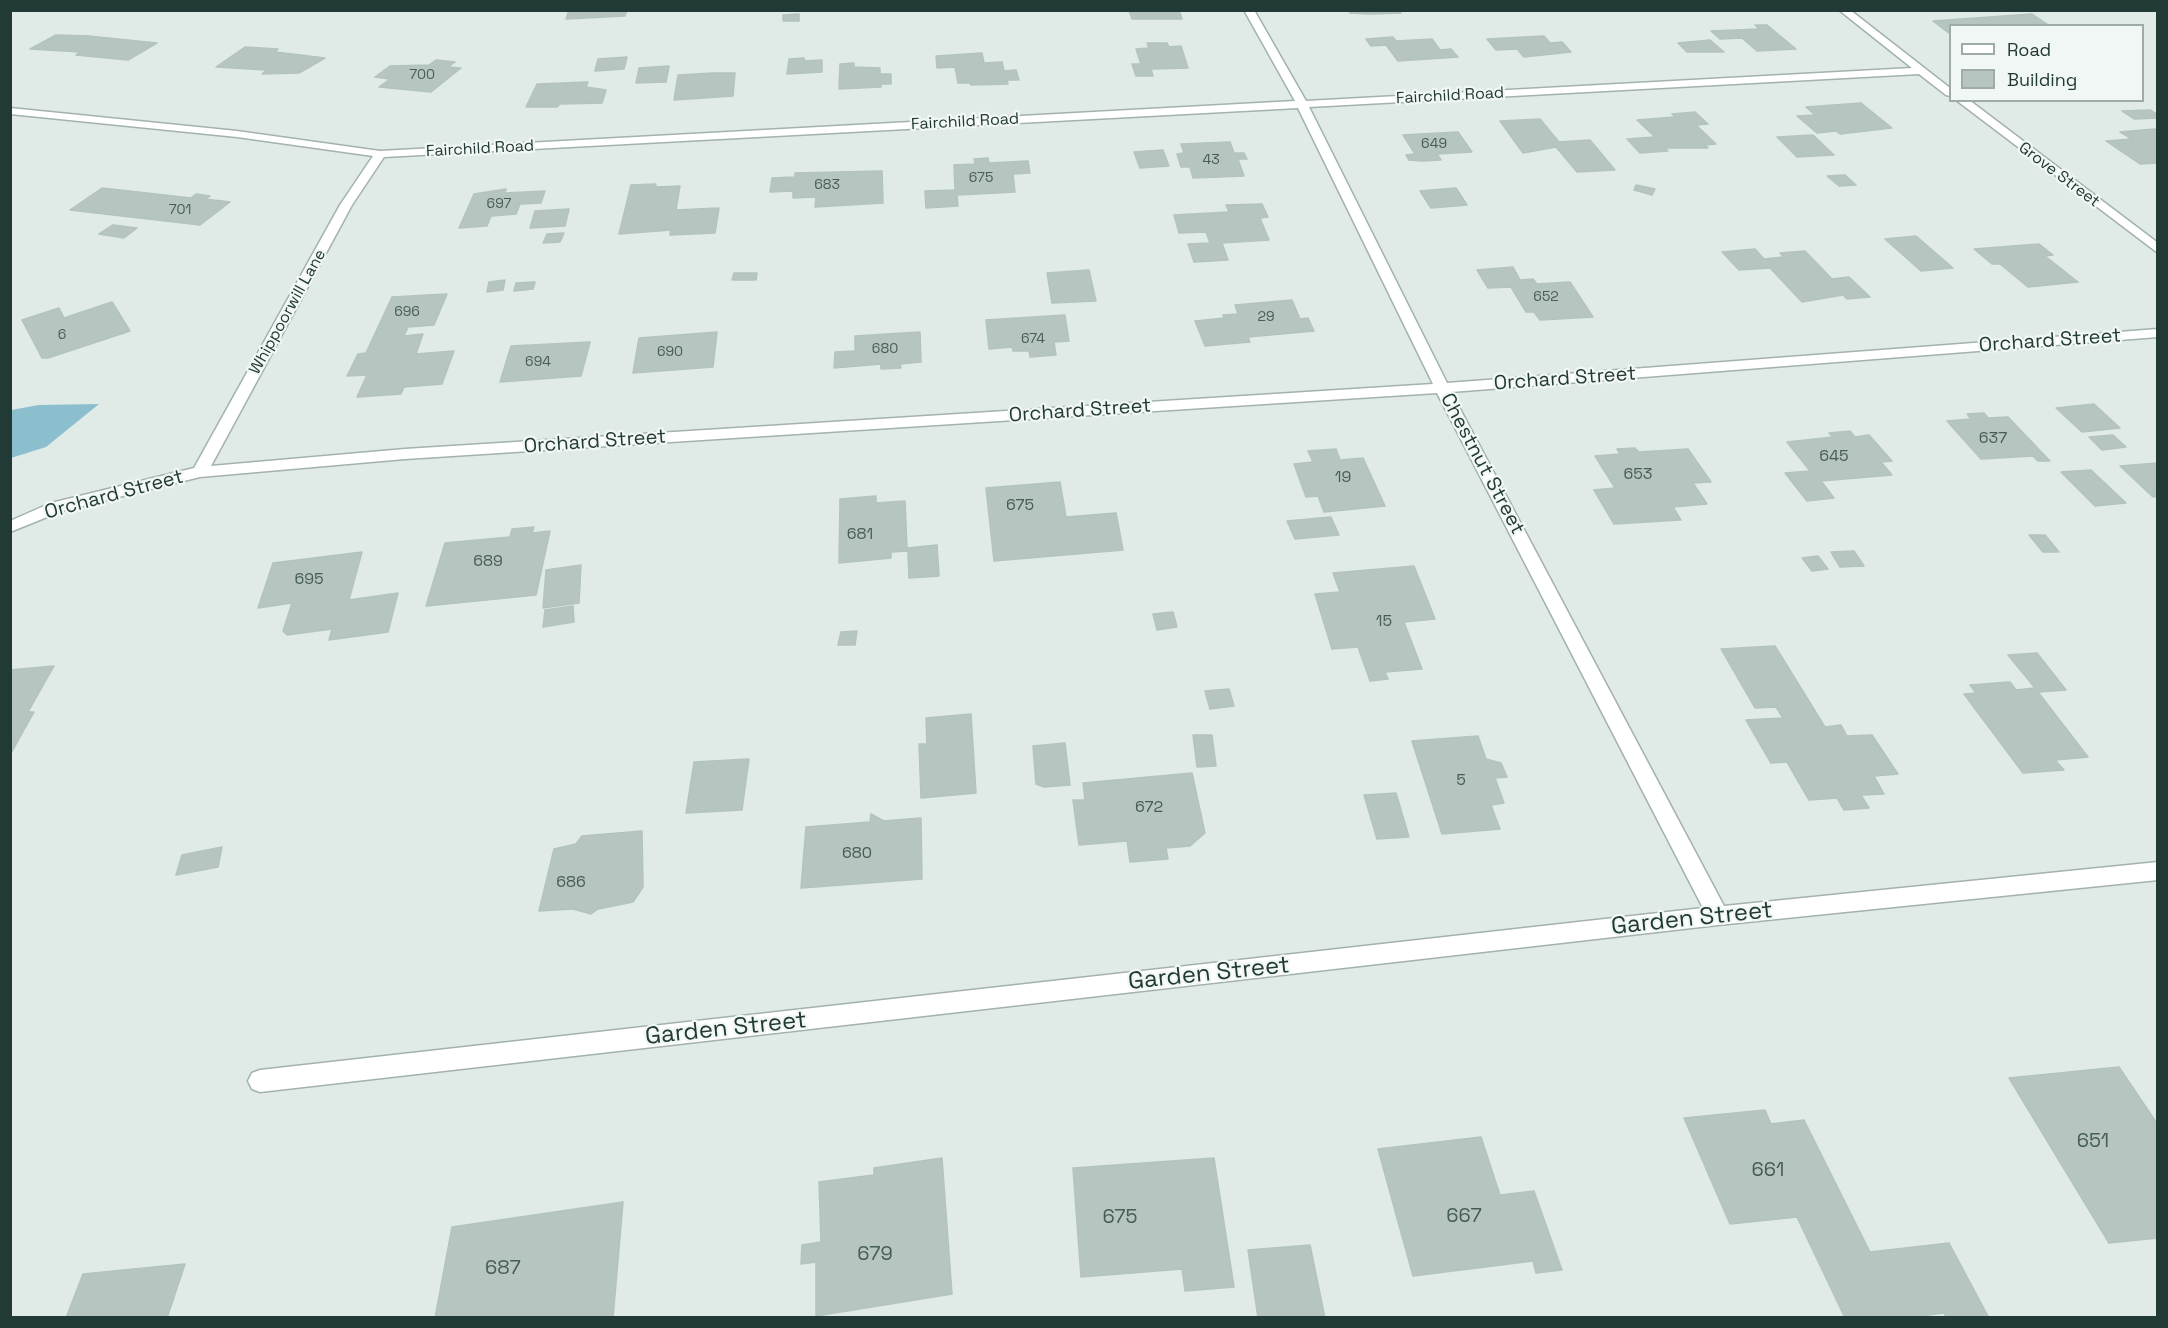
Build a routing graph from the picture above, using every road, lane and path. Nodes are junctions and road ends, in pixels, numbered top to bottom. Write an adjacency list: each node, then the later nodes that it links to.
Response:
1 (1249, 10): 6 (street, Chestnut Street)
2 (1843, 10): 3 (street)
3 (1922, 71): 4 (street); 6 (street, Fairchild Road)
4 (1949, 92)
5 (1964, 102): 9 (street, Grove Street)
6 (1302, 104): 8 (street, Fairchild Road); 11 (street, Chestnut Street)
7 (10, 111): 8 (street, Fairchild Road)
8 (380, 154): 12 (street, Whippoorwill Lane)
9 (2157, 249)
10 (2157, 333): 11 (street, Orchard Street)
11 (1442, 388): 12 (street, Orchard Street); 15 (street, Chestnut Street)
12 (200, 472): 13 (street, Orchard Street)
13 (10, 527)
14 (2157, 871): 15 (street, Garden Street)
15 (1718, 916): 16 (street, Garden Street)
16 (261, 1081)

